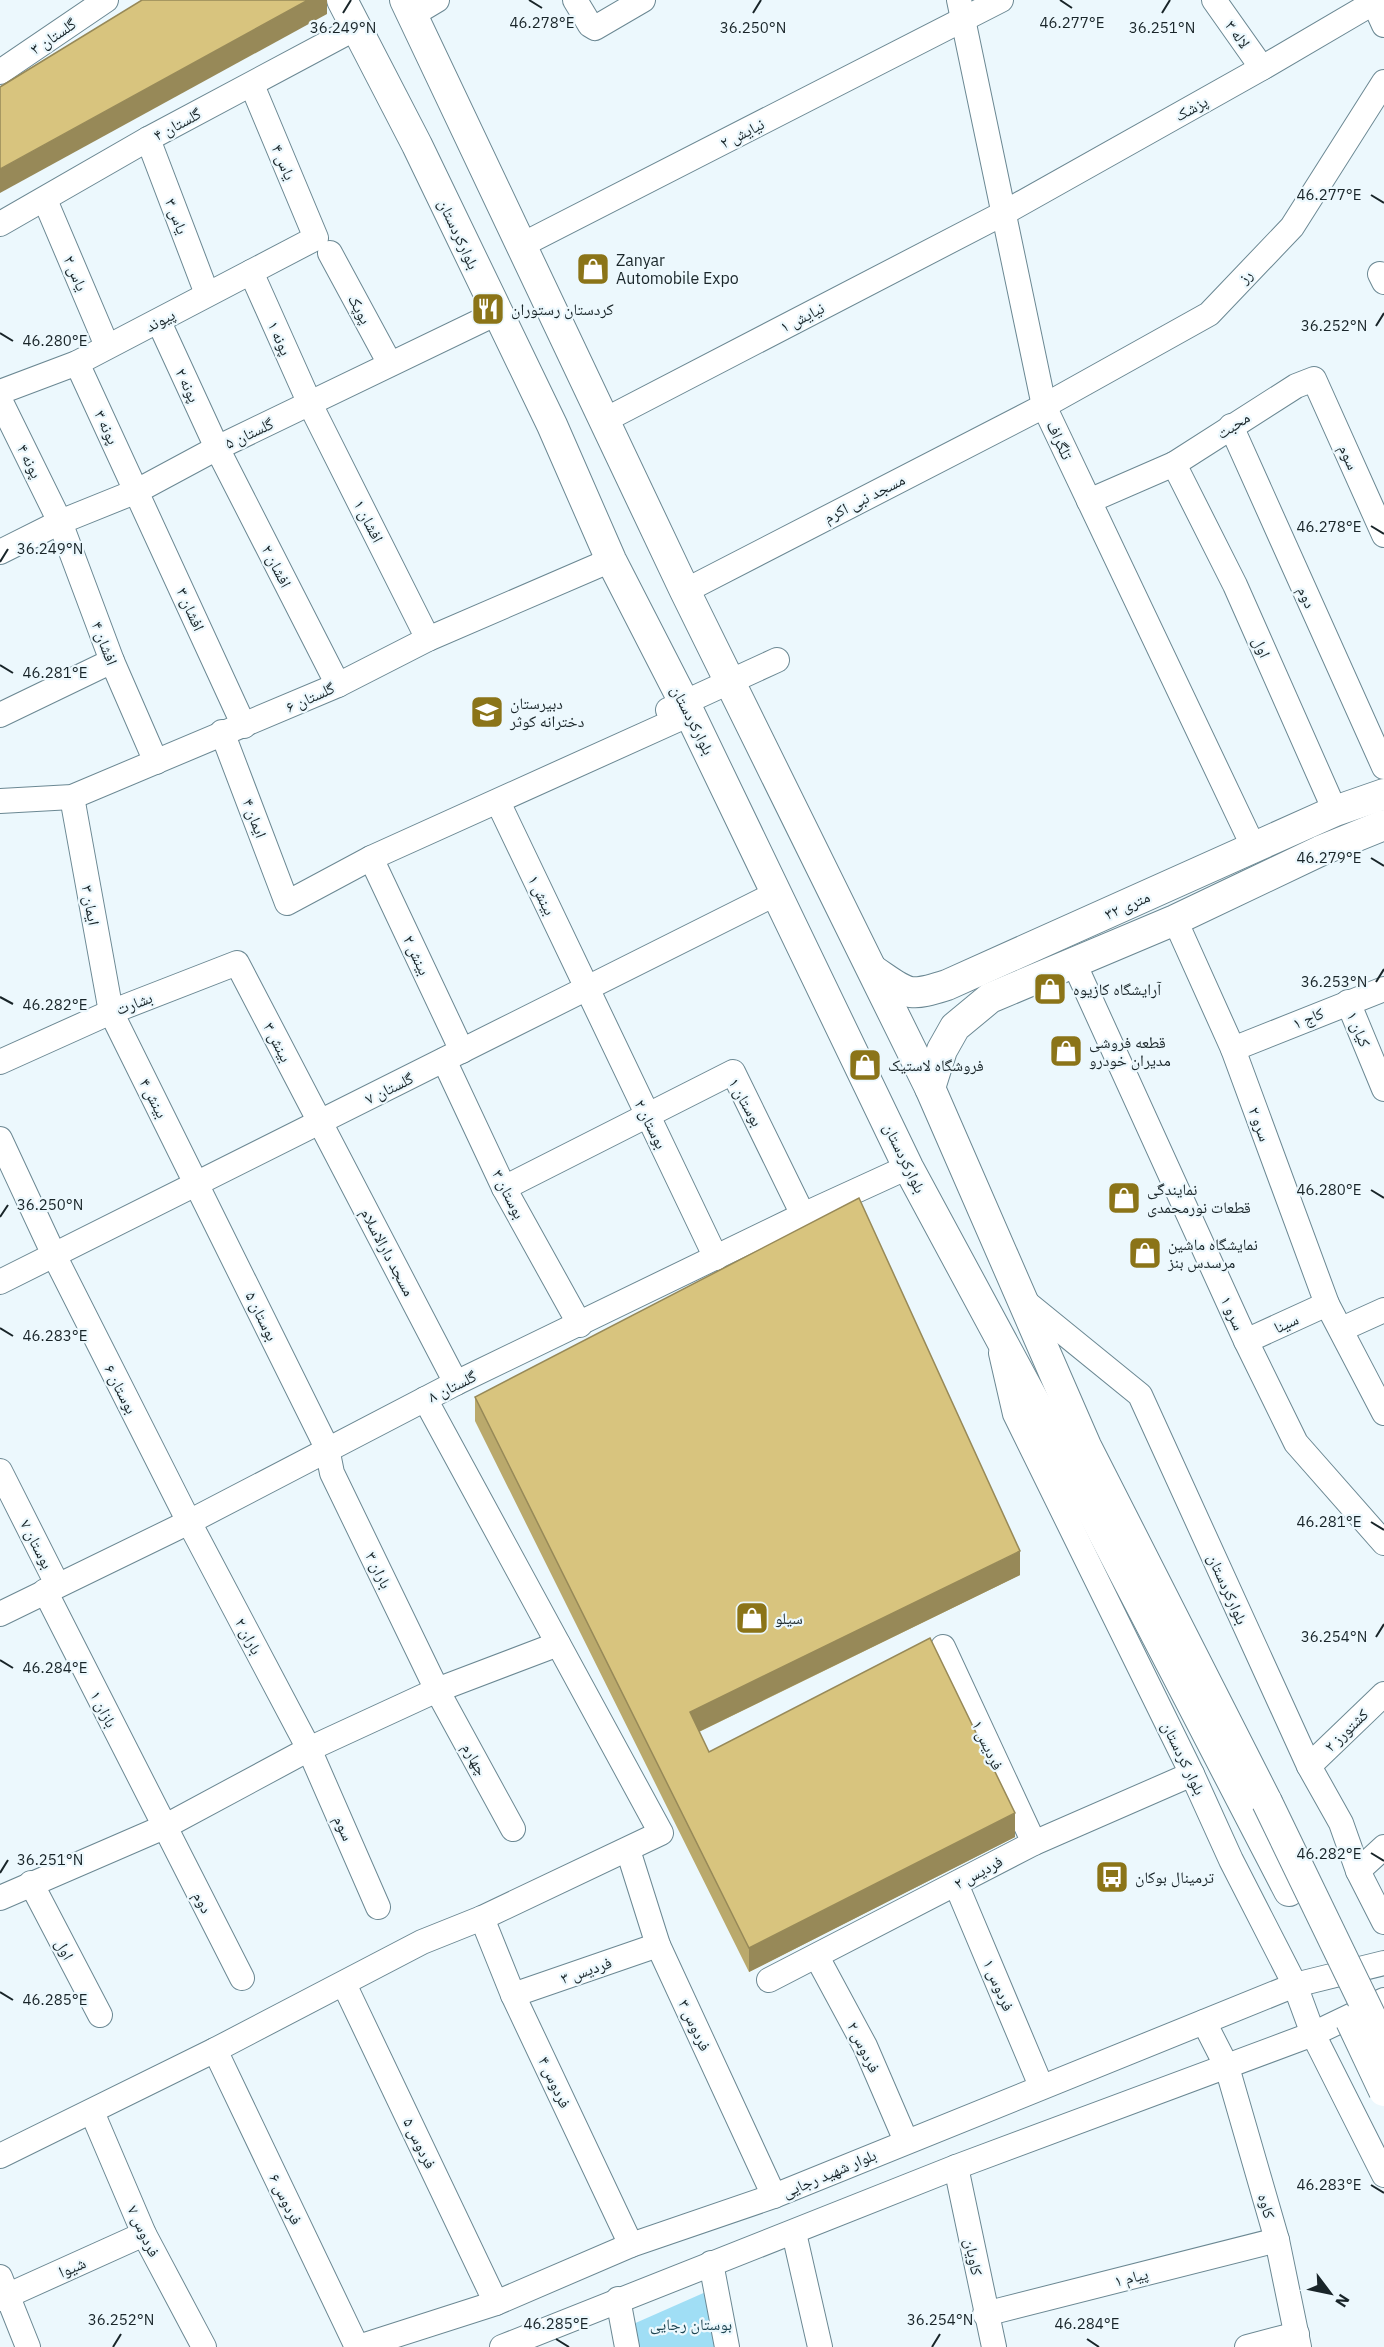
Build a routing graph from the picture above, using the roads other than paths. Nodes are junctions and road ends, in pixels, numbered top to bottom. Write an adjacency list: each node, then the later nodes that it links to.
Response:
1 (106, 0): 13 (street, گلستان ۳)
2 (342, 0): 11 (main road, بلوارکردستان)
3 (437, 0): 8 (street)
4 (575, 0): 5 (street)
5 (643, 0)
6 (1001, 0): 9 (street, نیایش ۲)
7 (1215, 0): 12 (street, لاله ۳)
8 (409, 8): 21 (main road, بلوارکردستان)
9 (961, 10): 18 (street, تلگراف); 21 (street, نیایش ۲)
10 (1379, 10): 12 (street, پزشک)
11 (356, 28): 15 (street, گلستان ۴); 24 (main road, بلوارکردستان)
12 (1262, 69): 18 (street, پزشک)
13 (0, 72)
14 (1384, 82): 33 (street, رز)
15 (252, 85): 16 (street, گلستان ۴); 20 (street, یاس ۴)
16 (148, 139): 17 (street, گلستان ۴); 23 (street, یاس ۳)
17 (45, 200): 19 (street, گلستان ۴); 26 (street, یاس ۲)
18 (1002, 214): 33 (street, تلگراف); 34 (street, نیایش ۱)
19 (0, 224)
20 (323, 246): 22 (street, پیوند); 28 (street, پوپک)
21 (520, 246): 34 (main road, بلوارکردستان)
22 (250, 272): 23 (street, پیوند); 32 (street, پونه ۱)
23 (207, 294): 25 (street, پیوند)
24 (497, 313): 28 (street, گلستان ۵); 43 (main road, بلوارکردستان)
25 (159, 322): 26 (street, پیوند); 36 (street, پونه ۲)
26 (107, 346): 27 (street, پیوند)
27 (76, 363): 30 (street, پیوند); 38 (street, پونه ۳)
28 (390, 364): 32 (street, گلستان ۵)
29 (1314, 379): 35 (street, محبت); 41 (street, سوم)
30 (0, 392)
31 (0, 400): 40 (street, پونه ۴)
32 (310, 404): 36 (street, گلستان ۵); 45 (street, افشان ۱)
33 (1044, 406): 39 (street, تلگراف); 44 (street, مسجد نبی اکرم)
34 (603, 421): 44 (main road, بلوارکردستان)
35 (1231, 426): 37 (street, محبت); 55 (street, دوم)
36 (217, 448): 38 (street, گلستان ۵); 49 (street, افشان ۲)
37 (1179, 475): 39 (street, محبت); 60 (street, اول)
38 (138, 491): 40 (street, گلستان ۵); 53 (street, افشان ۳)
39 (1089, 501): 62 (street, تلگراف)
40 (60, 522): 42 (street, گلستان ۵); 47 (street, افشان ۴)
41 (1384, 535)
42 (0, 552)
43 (611, 560): 45 (street, گلستان ۶); 50 (main road, بلوارکردستان)
44 (685, 591): 48 (main road, بلوارکردستان)
45 (428, 639): 49 (street, گلستان ۶)
46 (777, 660): 48 (street)
47 (112, 661): 51 (street); 54 (street, افشان ۴)
48 (729, 682): 50 (street); 68 (main road, بلوارکردستان)
49 (338, 685): 53 (street, گلستان ۶)
50 (687, 708): 52 (street); 59 (street); 64 (main road, بلوارکردستان)
51 (0, 715)
52 (654, 716)
53 (233, 729): 54 (street, گلستان ۶); 63 (street, ایمان ۴)
54 (156, 762): 57 (street, گلستان ۶)
55 (1384, 767)
56 (1384, 794): 60 (main road, ۳۲ متری)
57 (72, 797): 58 (street, گلستان ۶); 72 (street, ایمان ۳)
58 (0, 801)
59 (498, 802): 63 (street); 69 (street, بینش ۱)
60 (1335, 811): 62 (main road, ۳۲ متری)
61 (1384, 825): 65 (main road, ۳۲ متری)
62 (1254, 848): 68 (main road, ۳۲ متری)
63 (372, 858): 74 (street, بینش ۲)
64 (777, 893): 69 (street, گلستان ۷); 81 (main road, بلوارکردستان)
65 (1175, 920): 67 (main road, ۳۲ متری); 73 (street, سرو ۲)
66 (237, 963): 72 (street, بشارت); 79 (street, بینش ۳)
67 (1074, 963): 76 (main road, ۳۲ متری); 94 (street, سرو ۱)
68 (873, 970): 76 (main road, بلوارکردستان)
69 (588, 989): 74 (street, گلستان ۷); 78 (street, بوستان ۲)
70 (1384, 989): 71 (street, کاج ۱)
71 (1348, 1002): 73 (street, کاج ۱); 77 (street, کیان ۱)
72 (111, 1012): 75 (street, بشارت); 82 (street, بینش ۴)
73 (1233, 1048): 89 (street, سرو ۲)
74 (453, 1055): 79 (street, گلستان ۷); 83 (street, بوستان ۳)
75 (0, 1062)
76 (930, 1088): 88 (main road, بلوارکردستان)
77 (1384, 1089)
78 (646, 1115): 83 (street); 84 (street, بوستان ۱); 86 (street, بوستان ۲)
79 (320, 1122): 82 (street, گلستان ۷); 95 (street, مسجد دارالاسلام)
80 (0, 1139): 85 (street, بوستان ۶)
81 (908, 1167): 84 (street, گلستان ۸); 93 (main road, بلوارکردستان)
82 (197, 1183): 85 (street, گلستان ۷); 98 (street, بوستان ۵)
83 (504, 1188): 91 (street, بوستان ۳)
84 (803, 1215): 86 (street, گلستان ۸)
85 (54, 1255): 87 (street, گلستان ۷); 100 (street, بوستان ۶)
86 (716, 1258): 91 (street, گلستان ۸)
87 (0, 1282)
88 (1020, 1298): 109 (street, بلوارکردستان); 135 (main road, بلوارکردستان, bridge)
89 (1327, 1304): 92 (street, سرو ۲); 94 (street, سینا)
90 (1384, 1310): 92 (street)
91 (580, 1325): 95 (street, گلستان ۸)
92 (1342, 1329): 97 (street, سرو ۲)
93 (997, 1336): 110 (street, بلوار کردستان); 139 (main road, بلوارکردستان, bridge)
94 (1246, 1341): 101 (street, سرو ۱)
95 (456, 1383): 96 (street, گلستان ۸)
96 (425, 1399): 98 (street, گلستان ۸); 104 (street)
97 (1384, 1413)
98 (327, 1448): 100 (street, گلستان ۸); 106 (street, باران ۳)
99 (0, 1471): 102 (street, بوستان ۷)
100 (189, 1522): 102 (street, گلستان ۸); 108 (street, باران ۲)
101 (1384, 1543)
102 (51, 1588): 103 (street, گلستان ۸); 111 (street, بازان ۱)
103 (0, 1614)
104 (558, 1644): 106 (street); 115 (street)
105 (943, 1647): 113 (street, فردیس ۱)
106 (437, 1690): 108 (street); 112 (street, چهارم)
107 (1384, 1694): 109 (street, کشتورز ۲)
108 (309, 1749): 111 (street); 120 (street, سوم)
109 (1309, 1767): 116 (street, بلوارکردستان)
110 (1192, 1774): 113 (street, فردیس ۲); 129 (street, بلوار کردستان)
111 (164, 1827): 117 (street); 126 (street, دوم)
112 (513, 1829)
113 (1034, 1843): 118 (street, فردیس ۲)
114 (1384, 1847): 116 (street)
115 (627, 1850): 121 (street); 123 (street, فردوس ۳)
116 (1358, 1870): 122 (street, بلوارکردستان)
117 (31, 1883): 119 (street); 132 (street, اول)
118 (956, 1884): 124 (street, فردیس ۲); 138 (street, فردوس ۱)
119 (0, 1898)
120 (378, 1907)
121 (482, 1918): 128 (street); 130 (street, فردوس ۴)
122 (1384, 1922)
123 (658, 1945): 130 (street, فردیس ۳); 145 (street, فردوس ۳)
124 (817, 1957): 127 (street, فردیس ۲); 141 (street, فردوس ۲)
125 (1384, 1963): 129 (street, بلوار شهید رجایی)
126 (242, 1978)
127 (769, 1980)
128 (344, 1984): 136 (street); 153 (street, فردوس ۵)
129 (1295, 1985): 133 (street, بلوار شهید رجایی); 134 (street, بلوار کردستان)
130 (513, 1995): 149 (street, فردوس ۴)
131 (1384, 2000): 134 (street)
132 (100, 2015)
133 (1204, 2022): 137 (street, کاوه); 138 (street, بلوار شهید رجایی)
134 (1313, 2034): 137 (street); 144 (street, بلوار کردستان)
135 (1384, 2044)
136 (215, 2050): 140 (street); 159 (street, فردوس ۶)
137 (1227, 2067): 143 (street); 148 (street, کاوه)
138 (1041, 2086): 141 (street, بلوار شهید رجایی)
139 (1384, 2091)
140 (92, 2112): 142 (street); 147 (street, فردوس ۷)
141 (906, 2141): 145 (street, بلوار شهید رجایی)
142 (0, 2156)
143 (956, 2167): 146 (street); 154 (street, کاویان)
144 (1384, 2175)
145 (774, 2196): 149 (street, بلوار شهید رجایی)
146 (794, 2233): 150 (street); 162 (street)
147 (144, 2234): 151 (street, شیوا); 158 (street, فردوس ۷)
148 (1277, 2240): 154 (street, پیام ۱); 155 (street, کاوه)
149 (631, 2245): 153 (street, بلوار شهید رجایی)
150 (711, 2263): 152 (street); 161 (street)
151 (2, 2290): 157 (street)
152 (618, 2299): 156 (street); 160 (street)
153 (496, 2302): 159 (street, بلوار شهید رجایی)
154 (985, 2314): 163 (street, کاویان)
155 (1298, 2341): 164 (street)
156 (507, 2346)
157 (28, 2347)
158 (204, 2347)
159 (358, 2347)
160 (627, 2347)
161 (727, 2347)
162 (820, 2347)
163 (994, 2347)
164 (1247, 2347)

